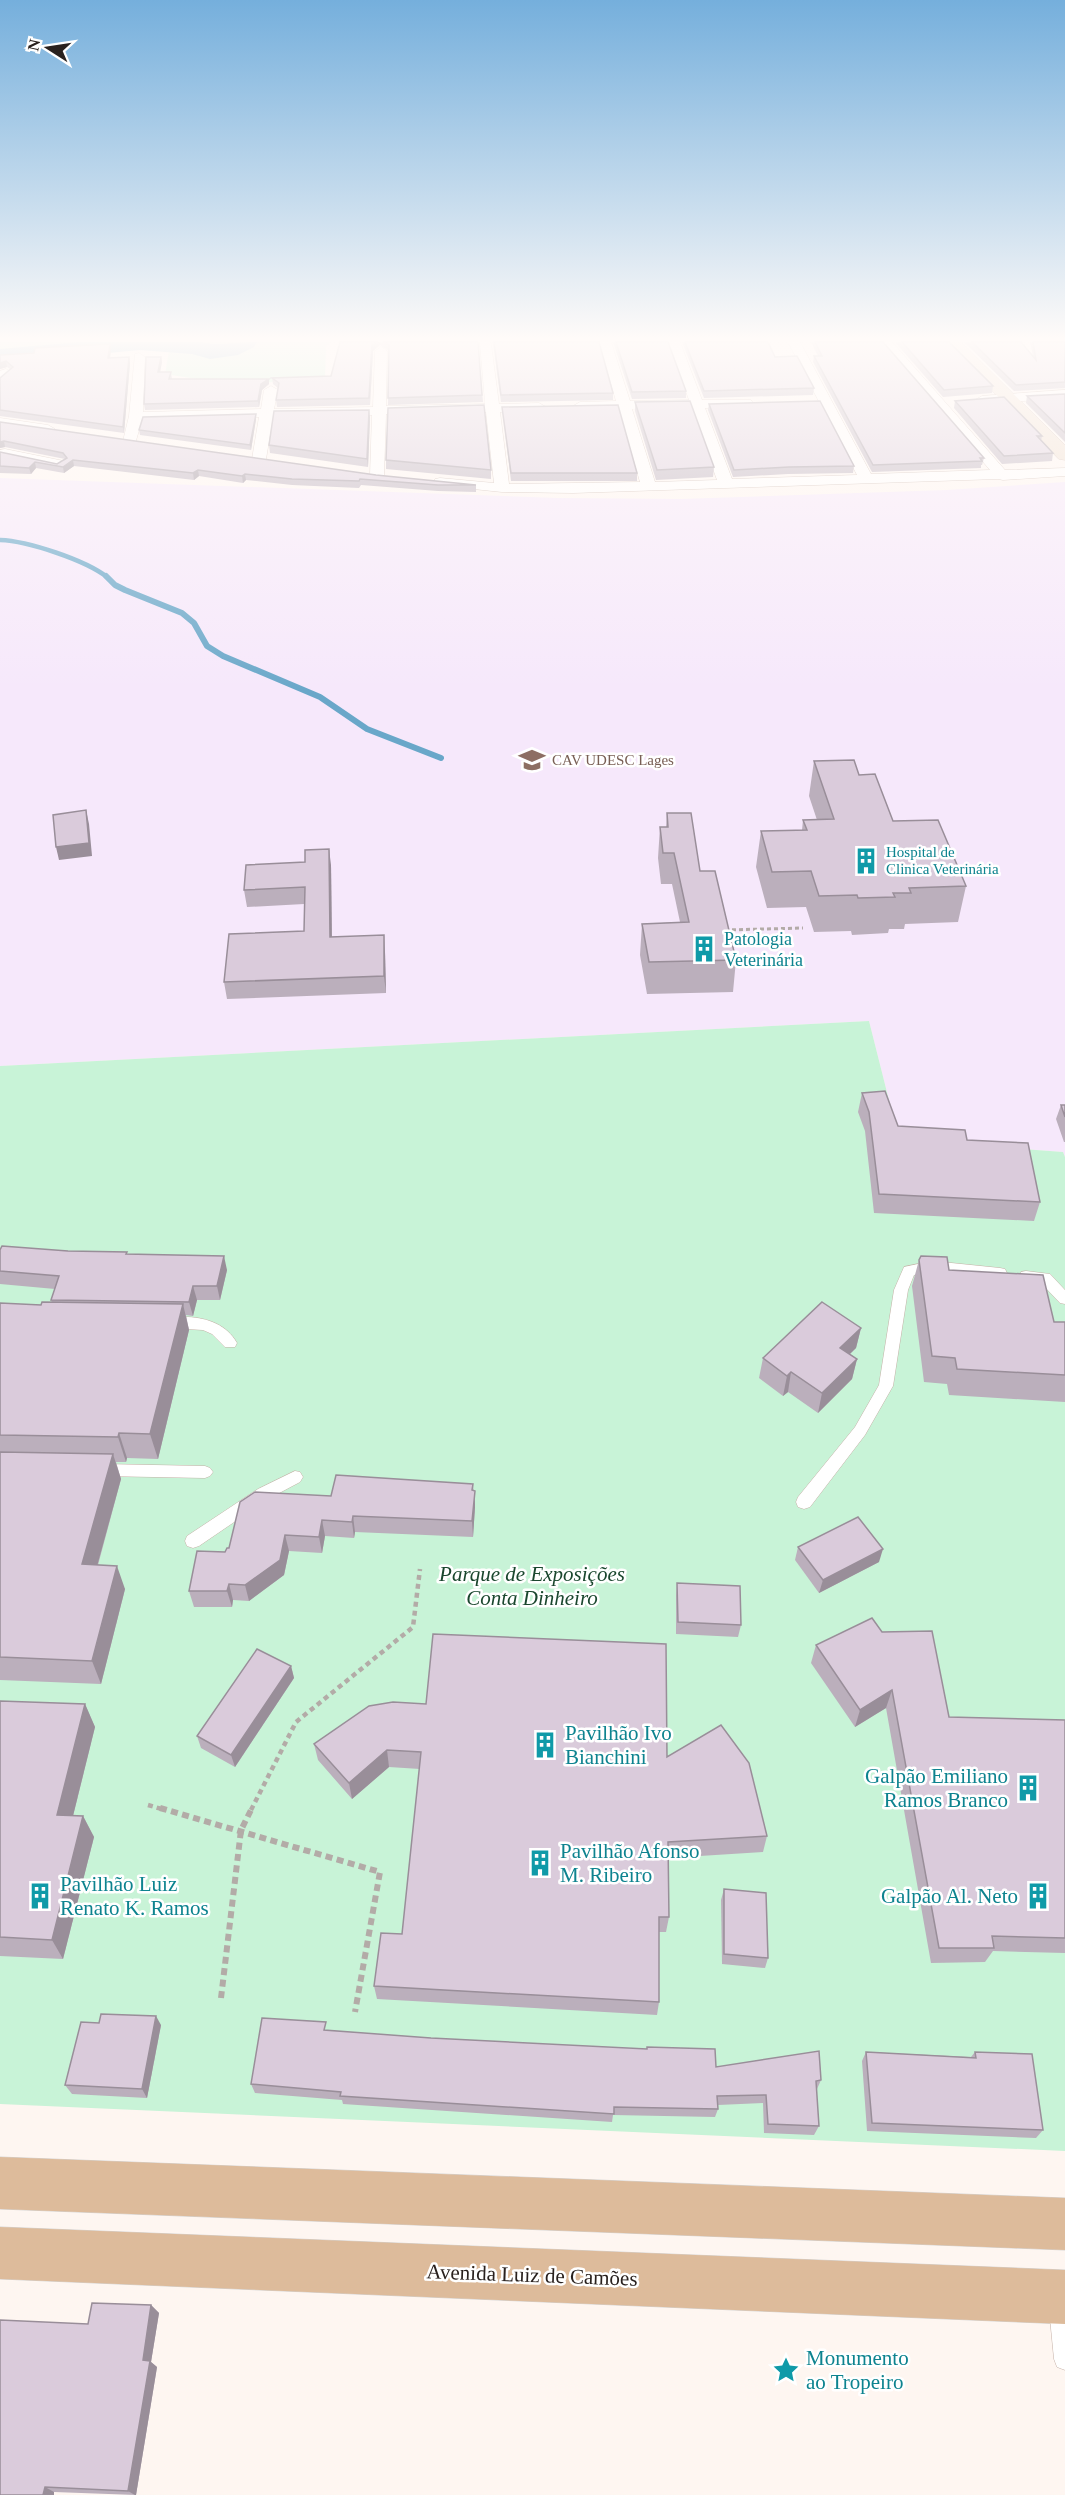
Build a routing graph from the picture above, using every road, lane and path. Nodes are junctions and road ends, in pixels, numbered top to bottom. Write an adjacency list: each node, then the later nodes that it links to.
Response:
1 (28, 458): 8 (street)
2 (373, 458): 11 (street)
3 (499, 458): 16 (street)
4 (641, 458): 15 (street)
5 (716, 458): 14 (street)
6 (854, 458): 12 (street)
7 (990, 458): 10 (street)
8 (60, 464)
9 (1065, 472): 10 (street)
10 (1004, 476): 12 (street)
11 (396, 477)
12 (867, 480): 14 (street)
13 (426, 481): 16 (street)
14 (726, 484): 15 (street)
15 (649, 487): 16 (street)
16 (502, 488)
17 (802, 928): 18 (path)
18 (718, 930)
19 (1065, 1299): 25 (lane)
20 (161, 1323): 21 (lane)
21 (230, 1343)
22 (91, 1470): 23 (lane)
23 (205, 1472)
24 (295, 1477): 26 (lane)
25 (804, 1502)
26 (193, 1541)
27 (420, 1569): 29 (path)
28 (148, 1805): 29 (path)
29 (241, 1830): 30 (path); 31 (path)
30 (221, 1998)
31 (356, 2012)
32 (0, 2182): 33 (main road)
33 (1065, 2224)
34 (0, 2253): 35 (main road, Avenida Luiz de Camões)
35 (1062, 2297): 36 (lane)
36 (1065, 2359)

